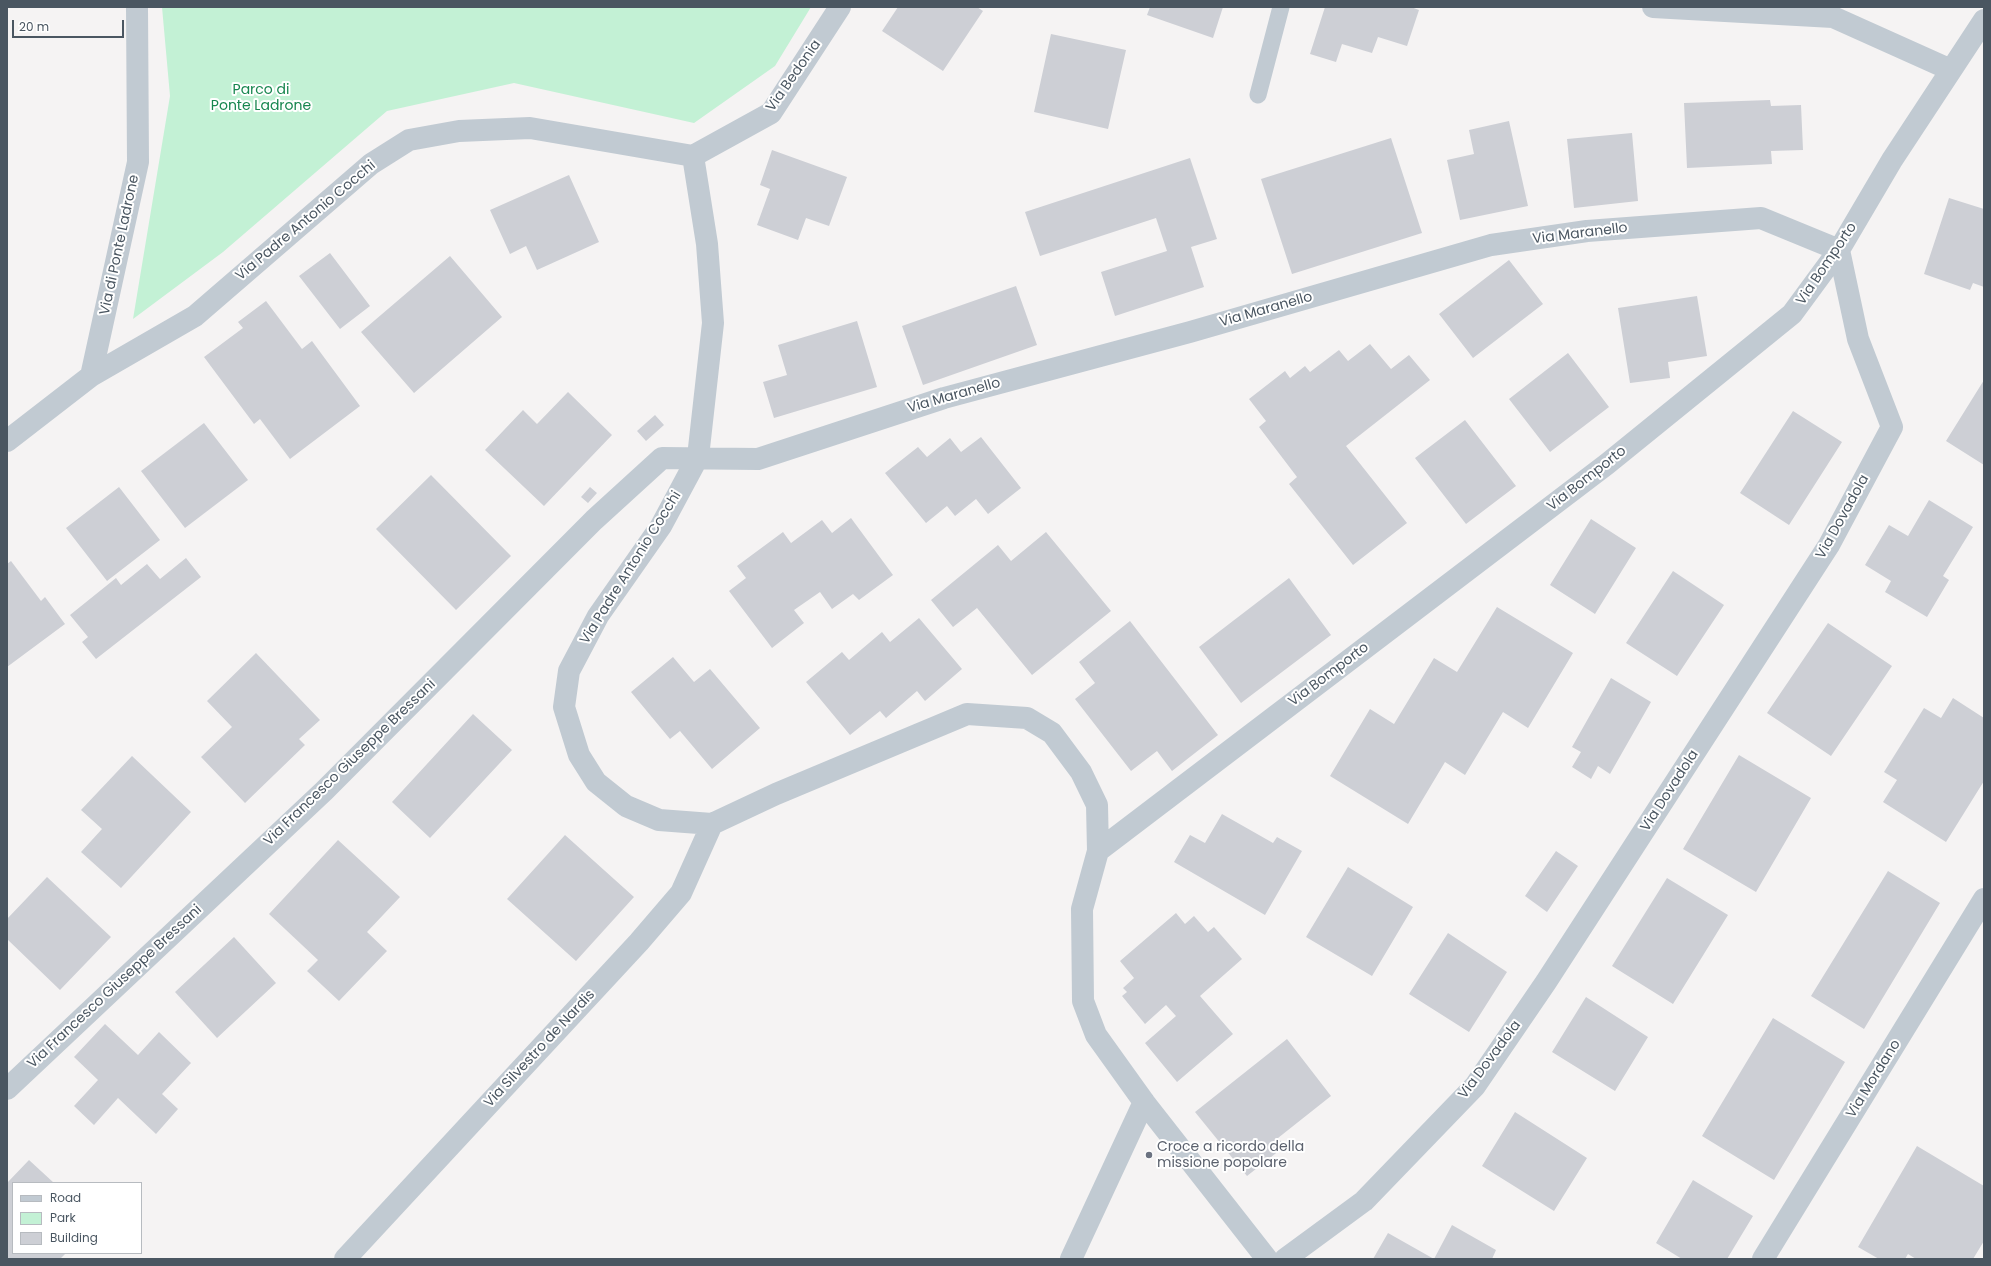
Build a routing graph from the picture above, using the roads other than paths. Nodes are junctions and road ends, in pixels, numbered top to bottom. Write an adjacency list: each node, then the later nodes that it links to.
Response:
1 (137, 7): 10 (street, Via di Ponte Ladrone)
2 (840, 7): 8 (street, Via Bedonia)
3 (1281, 7): 7 (lane)
4 (1653, 7): 6 (street)
5 (1984, 20): 6 (street, Via Bomporto)
6 (1951, 70): 9 (street, Via Bomporto)
7 (1258, 95)
8 (693, 156): 10 (street, Via Padre Antonio Cocchi); 12 (street, Via Padre Antonio Cocchi)
9 (1839, 250): 12 (street, Via Maranello); 14 (street, Via Bomporto); 21 (street, Via Dovadola)
10 (91, 376): 11 (street)
11 (7, 441)
12 (698, 457): 13 (street, Via Padre Antonio Cocchi); 16 (street, Via Francesco Giuseppe Bressani)
13 (712, 824): 14 (street, Via Padre Antonio Cocchi); 18 (street, Via Silvestro de Nardis)
14 (1098, 851): 17 (street, Via Padre Antonio Cocchi)
15 (1984, 899): 22 (street, Via Mordano)
16 (7, 1089)
17 (1144, 1102): 19 (street); 20 (street, Via Padre Antonio Cocchi)
18 (345, 1259)
19 (1071, 1259)
20 (1267, 1259)
21 (1285, 1259)
22 (1763, 1259)

